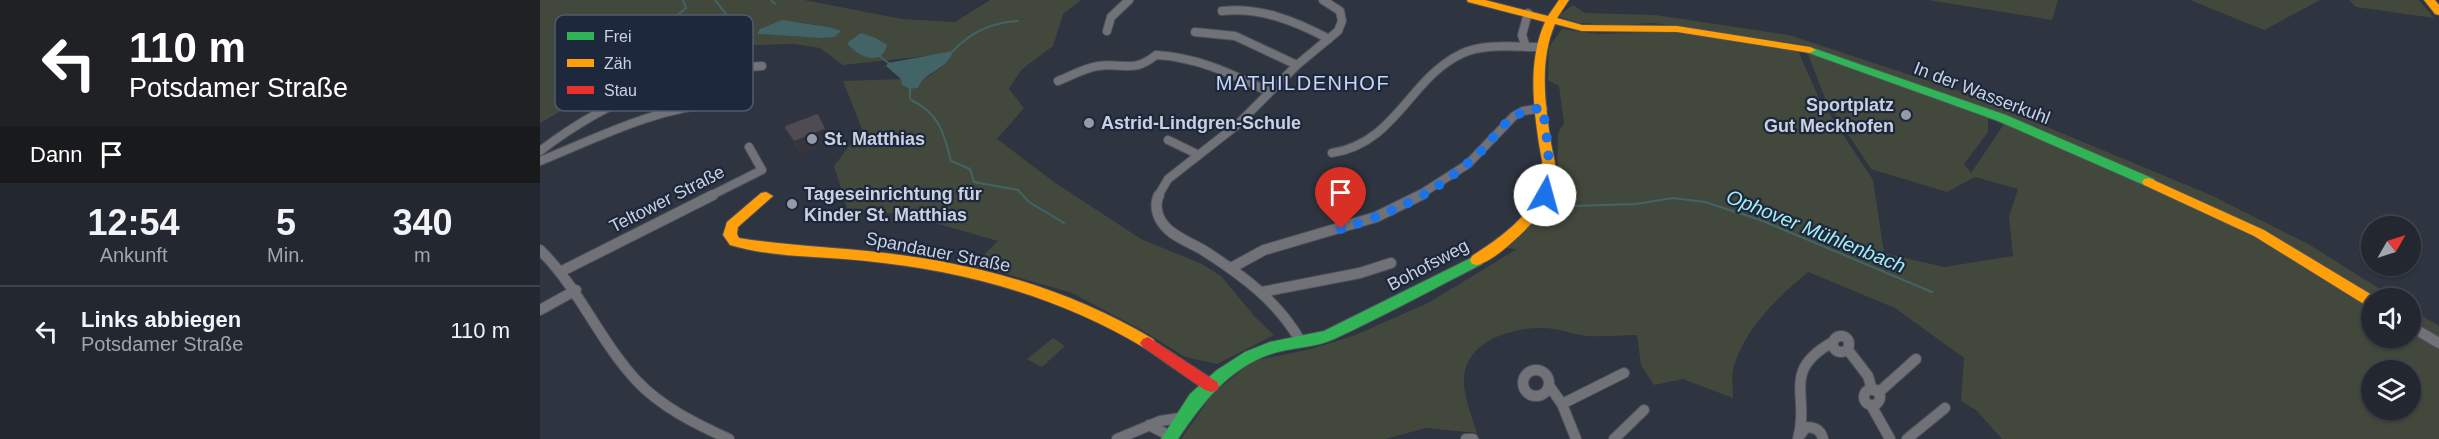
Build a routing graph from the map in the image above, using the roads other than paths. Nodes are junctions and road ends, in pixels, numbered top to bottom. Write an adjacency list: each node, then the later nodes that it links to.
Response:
1 (1129, 0): 10 (street)
2 (1323, 0): 12 (street)
3 (1472, 0): 8 (street, In der Wasserkuhl)
4 (1563, 0): 9 (street, Bohofsweg)
5 (2430, 0): 7 (street)
6 (1222, 11): 12 (street)
7 (2439, 12)
8 (1528, 13): 9 (street, In der Wasserkuhl); 13 (street, Bohofsweg)
9 (1550, 18): 13 (street, Bohofsweg); 35 (street, In der Wasserkuhl)
10 (1107, 31)
11 (1195, 32): 14 (street)
12 (1329, 39): 14 (street)
13 (1532, 47): 19 (street, Bohofsweg); 25 (street)
14 (1297, 65): 18 (street)
15 (753, 66): 16 (street)
16 (762, 66)
17 (1058, 81): 18 (street)
18 (1270, 92): 26 (street)
19 (1543, 108): 31 (street); 38 (street, Bohofsweg)
20 (599, 111): 24 (street)
21 (677, 111): 27 (street)
22 (1168, 140): 26 (street)
23 (749, 147): 32 (street, Teltower Straße)
24 (540, 151)
25 (1332, 153)
26 (1199, 154): 31 (street)
27 (540, 161)
28 (766, 196): 42 (street, Spandauer Straße)
29 (540, 250): 32 (street)
30 (1391, 263): 34 (street)
31 (1232, 268): 34 (street)
32 (562, 271): 33 (street)
33 (576, 290): 36 (street); 52 (street)
34 (1262, 292): 38 (street)
35 (2361, 295)
36 (540, 310)
37 (2421, 332): 39 (street)
38 (1301, 342): 42 (street, Bohofsweg)
39 (2439, 343)
40 (1916, 359): 44 (street)
41 (1623, 373): 45 (street)
42 (1211, 386): 48 (street, Bohofsweg)
43 (1550, 387): 45 (street)
44 (1875, 392): 50 (street); 59 (street)
45 (1562, 404): 56 (street)
46 (1945, 408): 60 (street)
47 (1644, 410): 57 (street)
48 (1180, 418): 49 (street); 51 (street, Bohofsweg)
49 (1149, 425): 51 (street); 53 (street)
50 (1801, 436): 58 (street)
51 (1169, 437)
52 (729, 439)
53 (1117, 439)
54 (1466, 439): 55 (street)
55 (1473, 439)
56 (1576, 439)
57 (1614, 439)
58 (1823, 439)
59 (1890, 439)
60 (1907, 439)

